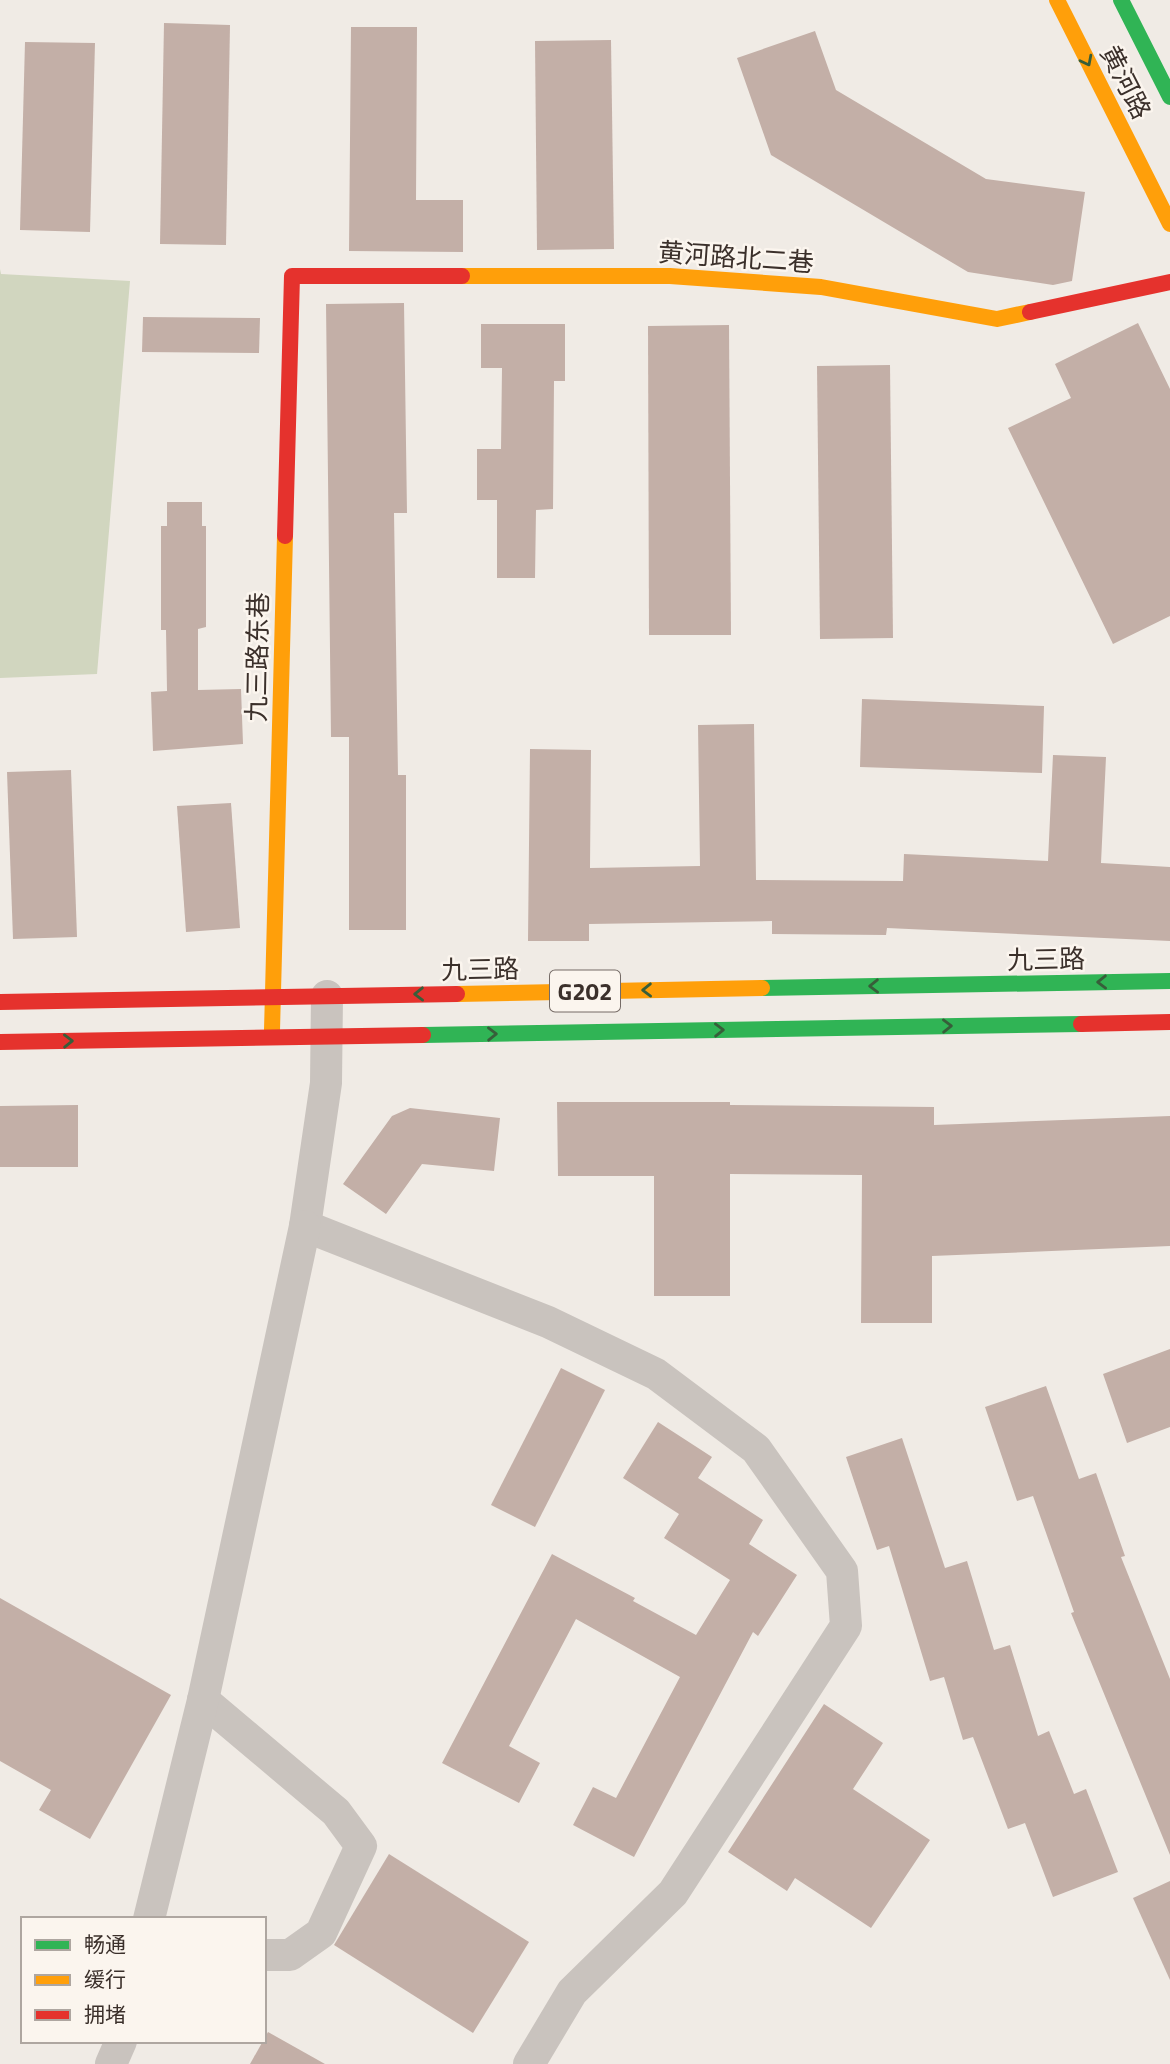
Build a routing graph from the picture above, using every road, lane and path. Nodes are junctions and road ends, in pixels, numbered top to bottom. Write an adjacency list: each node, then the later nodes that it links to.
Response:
1 (1057, 0): 4 (main road, 黄河路, one-way to 4)
2 (1121, 0): 3 (main road, 黄河路)
3 (1170, 97)
4 (1170, 224)
5 (292, 276): 6 (main road, 黄河路北二巷); 9 (main road, 九三路东巷)
6 (1170, 282)
7 (1170, 981): 8 (main road, 九三路 / G202, one-way to 8)
8 (327, 996): 9 (main road, 九三路 / G202); 12 (street)
9 (273, 997): 10 (main road, 九三路 / G202); 13 (main road, 九三路东巷)
10 (0, 1002)
11 (1170, 1023): 12 (main road, G202, one-way to 11)
12 (327, 1037): 13 (main road, G202); 15 (street)
13 (272, 1038): 14 (main road, G202, one-way to 13)
14 (0, 1042)
15 (304, 1226): 16 (street); 21 (street)
16 (203, 1700): 17 (street); 18 (street)
17 (149, 1917)
18 (266, 1955)
19 (120, 2043): 20 (street)
20 (111, 2064)
21 (528, 2064)

